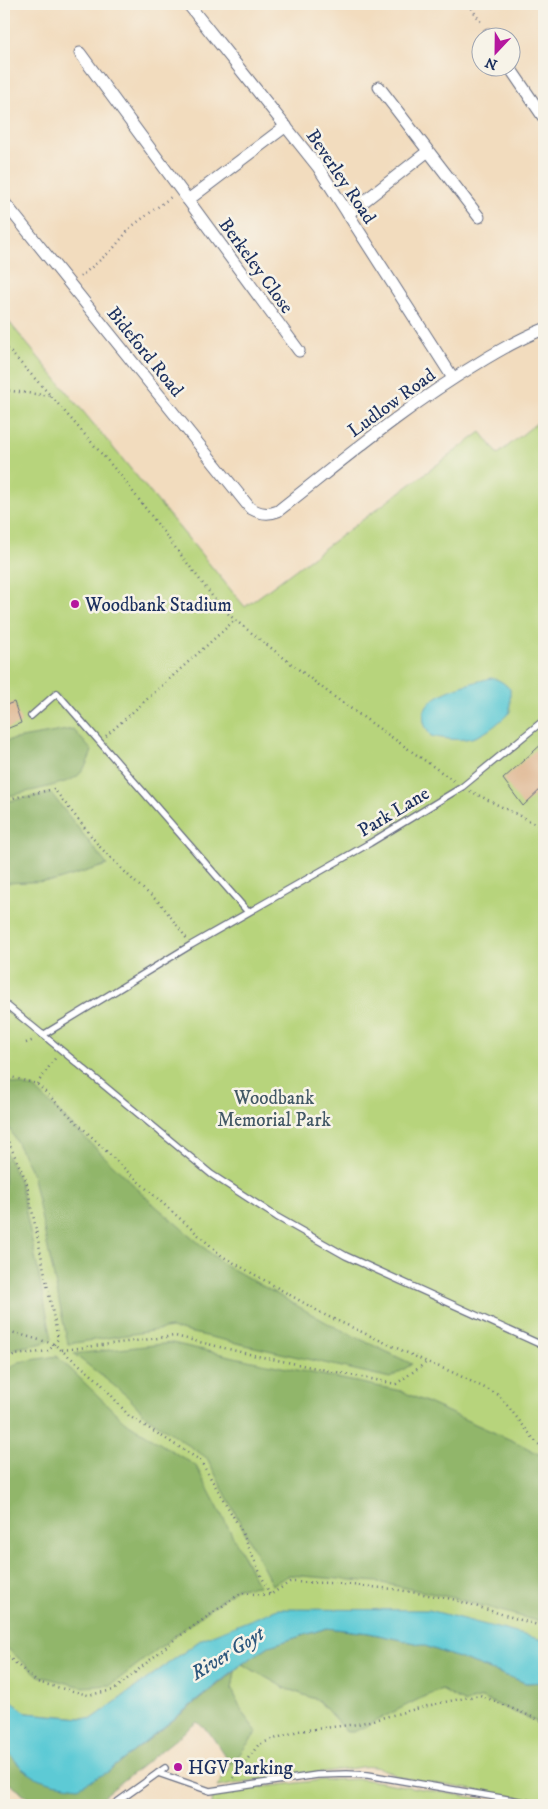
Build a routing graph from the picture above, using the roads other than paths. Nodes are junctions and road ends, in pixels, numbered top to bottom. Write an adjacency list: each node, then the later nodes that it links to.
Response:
1 (190, 4): 6 (street, Beverley Road)
2 (80, 52): 8 (street, Berkeley Close)
3 (517, 78): 5 (street)
4 (379, 88): 7 (street)
5 (544, 118)
6 (286, 126): 8 (street); 10 (street, Beverley Road)
7 (427, 152): 10 (street); 11 (street)
8 (188, 200): 13 (street, Berkeley Close)
9 (4, 202): 15 (street, Bideford Road)
10 (348, 214): 14 (street, Beverley Road)
11 (479, 217)
12 (544, 329): 14 (street, Ludlow Road)
13 (299, 351)
14 (453, 378): 15 (street, Ludlow Road)
15 (266, 514)
16 (31, 716): 18 (lane)
17 (544, 720): 18 (lane, Park Lane)
18 (248, 912): 20 (lane, Park Lane)
19 (4, 1003): 20 (lane)
20 (43, 1035): 21 (lane)
21 (544, 1346)
22 (165, 1768): 23 (lane)
23 (158, 1772): 24 (lane); 25 (lane)
24 (114, 1805)
25 (542, 1805)

